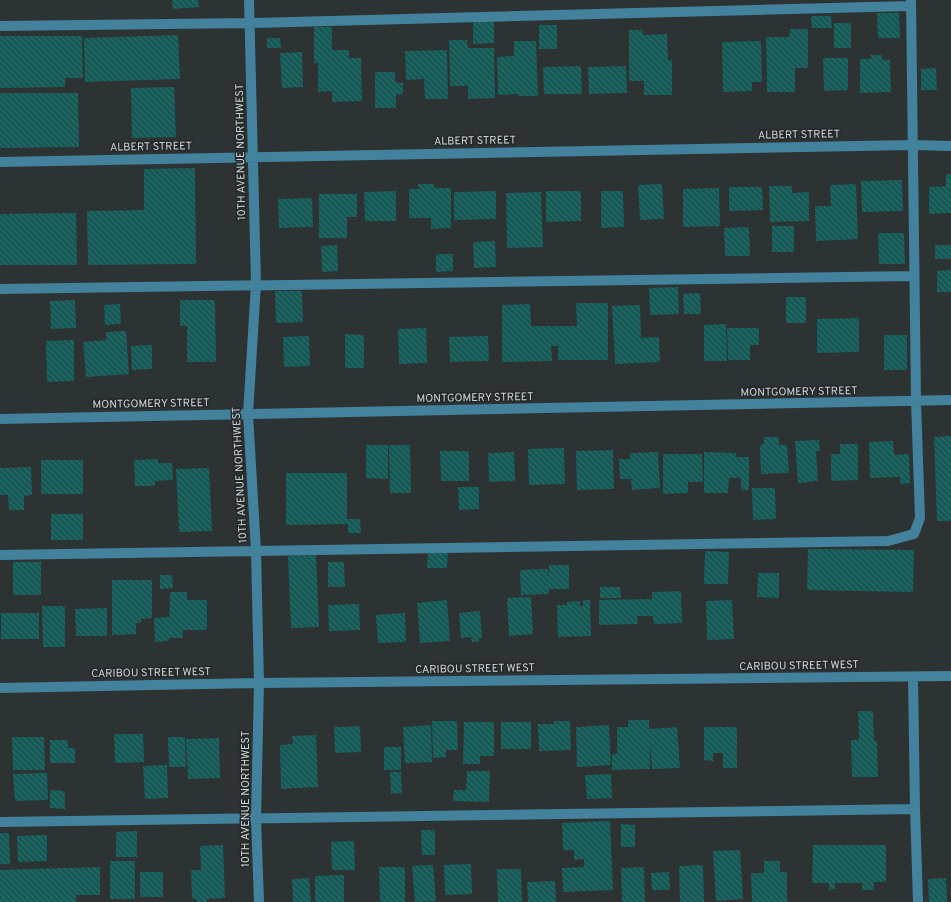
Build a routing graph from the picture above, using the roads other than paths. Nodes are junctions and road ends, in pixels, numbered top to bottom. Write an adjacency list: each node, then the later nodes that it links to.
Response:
1 (249, 0): 3 (street, 10TH AVENUE NORTHWEST)
2 (910, 3): 3 (street); 5 (street)
3 (250, 23): 4 (street); 7 (street, 10TH AVENUE NORTHWEST)
4 (0, 26)
5 (912, 145): 6 (street, ALBERT STREET); 7 (street, ALBERT STREET); 9 (street)
6 (951, 146)
7 (253, 157): 8 (street, ALBERT STREET); 10 (street, 10TH AVENUE NORTHWEST)
8 (0, 162)
9 (914, 276): 10 (street); 13 (street)
10 (256, 284): 11 (street); 14 (street, 10TH AVENUE NORTHWEST)
11 (0, 289)
12 (951, 400): 13 (street, MONTGOMERY STREET)
13 (916, 401): 14 (street, MONTGOMERY STREET); 16 (street)
14 (248, 414): 15 (street, MONTGOMERY STREET); 16 (street, 10TH AVENUE NORTHWEST)
15 (0, 419)
16 (256, 551): 17 (street); 20 (street, 10TH AVENUE NORTHWEST)
17 (0, 555)
18 (951, 676): 19 (street, CARIBOU STREET WEST)
19 (913, 677): 20 (street, CARIBOU STREET WEST); 22 (street)
20 (259, 683): 21 (street, CARIBOU STREET WEST); 23 (street, 10TH AVENUE NORTHWEST)
21 (0, 688)
22 (915, 809): 23 (street); 26 (street)
23 (256, 818): 24 (street); 25 (street, 10TH AVENUE NORTHWEST)
24 (0, 822)
25 (259, 902)
26 (918, 902)

